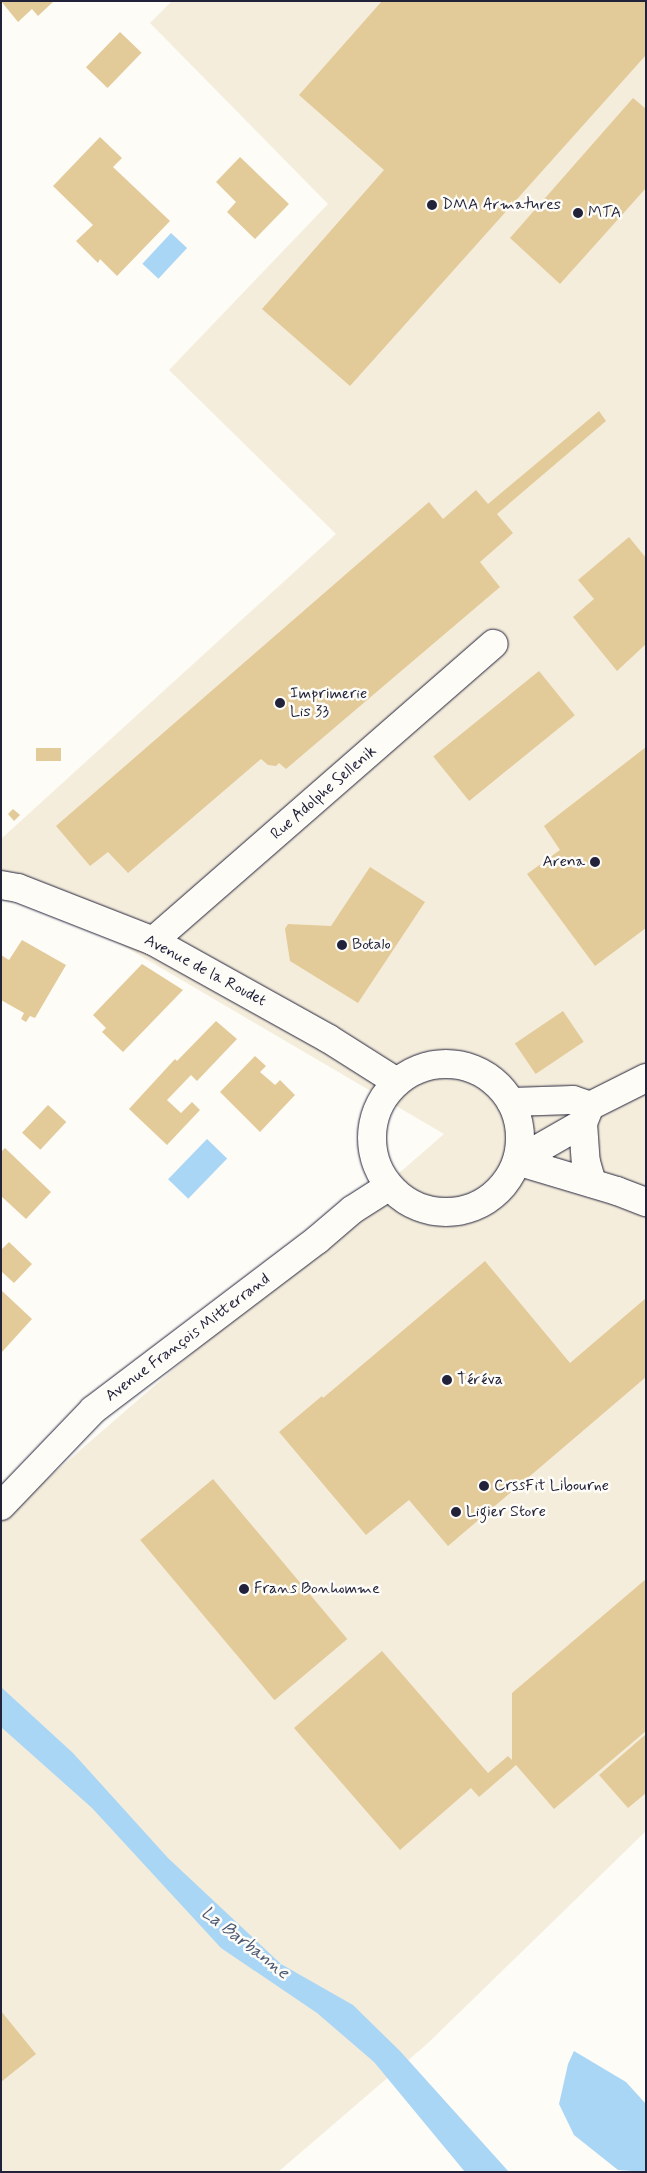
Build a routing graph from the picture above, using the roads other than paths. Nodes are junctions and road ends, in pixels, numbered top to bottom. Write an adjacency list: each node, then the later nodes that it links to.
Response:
1 (494, 644): 3 (main road, Rue Adolphe Sellenik)
2 (1, 885): 3 (main road, Avenue de la Roudet)
3 (153, 941): 5 (main road, Avenue de la Roudet)
4 (646, 1078): 7 (main road)
5 (397, 1082): 6 (main road); 10 (main road)
6 (511, 1102): 7 (main road); 8 (main road)
7 (587, 1115): 8 (main road); 9 (main road)
8 (517, 1161): 9 (main road); 10 (main road)
9 (592, 1183): 11 (main road)
10 (388, 1186): 12 (main road, Avenue François Mitterrand)
11 (646, 1202)
12 (1, 1506)

